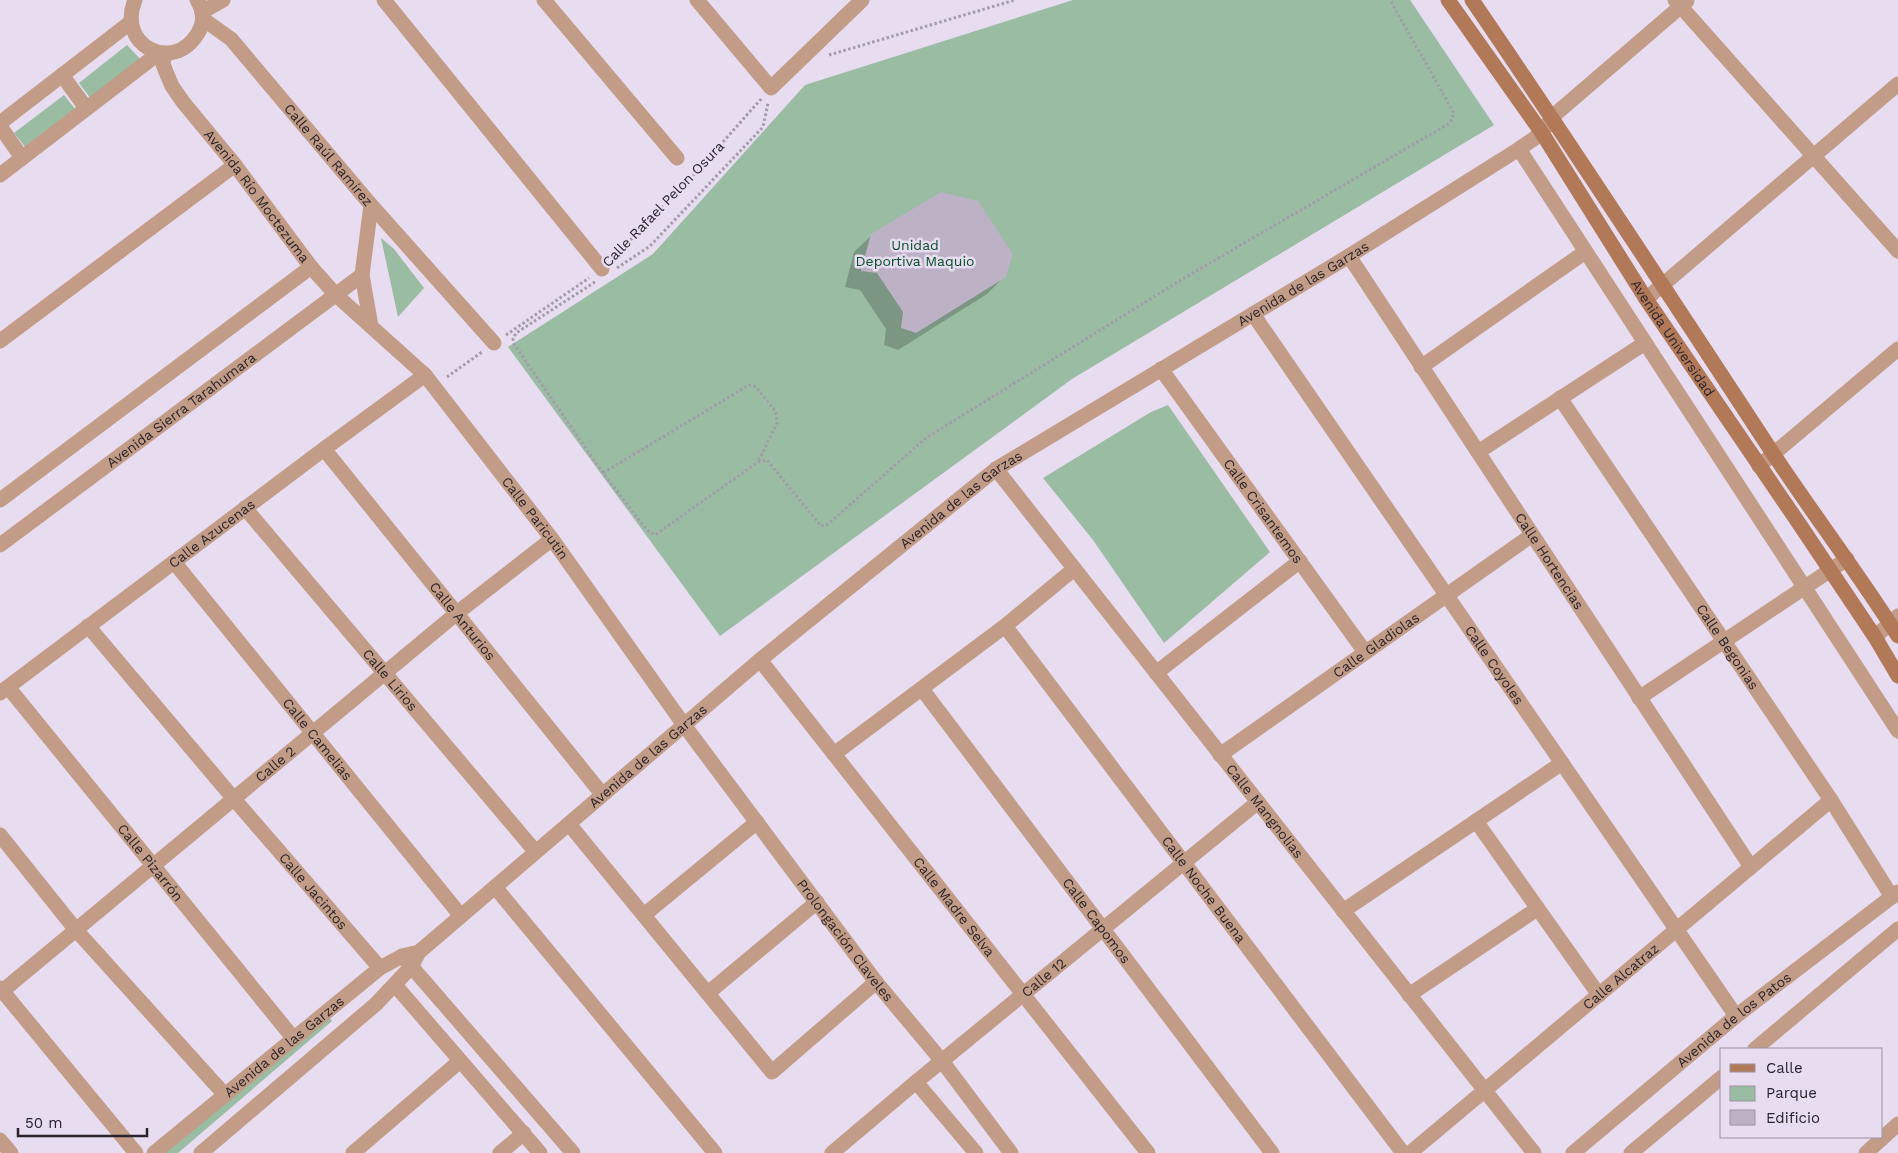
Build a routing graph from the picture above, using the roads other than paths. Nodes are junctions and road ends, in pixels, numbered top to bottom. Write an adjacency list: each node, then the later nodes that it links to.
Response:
1 (135, 0): 11 (street)
2 (223, 0): 10 (street)
3 (384, 0): 30 (street)
4 (544, 0): 22 (street)
5 (697, 0): 8 (street)
6 (1448, 0): 18 (main road, Avenida Universidad)
7 (1472, 0): 16 (main road, Avenida Universidad)
8 (859, 1)
9 (1681, 2): 16 (street, Avenida de las Garzas); 20 (street)
10 (201, 10): 12 (street); 25 (street, Calle Raúl Ramírez)
11 (131, 22): 12 (street); 13 (street)
12 (162, 53): 15 (street); 23 (street, Avenida Río Moctezuma)
13 (62, 76): 15 (street); 17 (street)
14 (1898, 84): 20 (street)
15 (86, 108): 21 (street)
16 (1552, 117): 18 (street, Avenida de las Garzas); 32 (main road, Avenida Universidad)
17 (0, 124): 21 (street)
18 (1542, 133): 19 (street, Avenida de las Garzas); 34 (main road, Avenida Universidad)
19 (1519, 149): 27 (street); 28 (street, Avenida de las Garzas)
20 (1813, 156): 26 (street); 32 (street)
21 (22, 158): 24 (street)
22 (676, 158)
23 (235, 165): 29 (street, Avenida Río Moctezuma); 37 (street)
24 (0, 175)
25 (371, 205): 31 (street, Calle Raúl Ramírez); 38 (street)
26 (1898, 251)
27 (1586, 252): 39 (street); 41 (street)
28 (1348, 256): 35 (street, Avenida de las Garzas); 41 (street, Calle Hortencias)
29 (311, 267): 33 (street, Avenida Río Moctezuma); 50 (street)
30 (606, 272)
31 (362, 275): 33 (street, Avenida Sierra Tarahumara); 36 (street, Calle Raúl Ramírez)
32 (1662, 284): 34 (street); 47 (main road, Avenida Universidad)
33 (336, 295): 36 (street, Avenida Río Moctezuma); 54 (street, Avenida Sierra Tarahumara)
34 (1646, 299): 48 (main road, Avenida Universidad)
35 (1253, 314): 42 (street, Avenida de las Garzas); 61 (street, Calle Coyoles)
36 (370, 326): 43 (street, Calle Paricutin)
37 (0, 342)
38 (494, 343)
39 (1645, 343): 44 (street); 60 (street)
40 (1898, 349): 47 (street)
41 (1421, 367): 46 (street, Calle Hortencias)
42 (1161, 369): 49 (street, Avenida de las Garzas); 56 (street, Calle Crisantemos)
43 (430, 381): 45 (street, Calle Azucenas); 53 (street, Calle Paricutin)
44 (1560, 398): 46 (street); 68 (street, Calle Begonias)
45 (324, 449): 51 (street, Calle Azucenas); 62 (street, Calle Anturios)
46 (1478, 452): 52 (street, Calle Hortencias)
47 (1773, 454): 48 (street); 55 (main road, Avenida Universidad)
48 (1759, 466): 59 (main road, Avenida Universidad)
49 (996, 469): 58 (street, Calle Mangnolias); 70 (street, Avenida de las Garzas)
50 (0, 500)
51 (245, 508): 57 (street, Calle Azucenas); 71 (street, Calle Lirios)
52 (1532, 535): 61 (street, Calle Gladiolas); 76 (street, Calle Hortencias)
53 (552, 538): 62 (street, Calle 2); 77 (street, Calle Paricutin)
54 (0, 545)
55 (1847, 559): 59 (street); 63 (main road, Avenida Universidad)
56 (1300, 561): 69 (street, Calle Crisantemos); 72 (street)
57 (174, 562): 64 (street, Calle Azucenas); 79 (street, Calle Camelias)
58 (1074, 569): 65 (street); 72 (street, Calle Mangnolias)
59 (1829, 572): 60 (street); 67 (main road, Avenida Universidad)
60 (1804, 587): 68 (street); 78 (street)
61 (1446, 595): 69 (street, Calle Gladiolas); 82 (street, Calle Coyoles)
62 (457, 614): 71 (street, Calle 2); 83 (street, Calle Anturios)
63 (1894, 620): 66 (main road, Avenida Universidad); 67 (street)
64 (88, 626): 75 (street, Calle Azucenas); 84 (street, Calle Jacintos)
65 (1005, 626): 74 (street); 92 (street, Calle Noche Buena)
66 (1898, 636)
67 (1874, 638): 73 (main road, Avenida Universidad)
68 (1724, 641): 76 (street); 85 (street, Calle Begonias)
69 (1365, 652): 81 (street, Calle Gladiolas)
70 (760, 660): 77 (street, Avenida de las Garzas); 80 (street, Calle Madre Selva)
71 (385, 673): 79 (street, Calle 2); 91 (street, Calle Lirios)
72 (1156, 673): 81 (street, Calle Mangnolias)
73 (1898, 676)
74 (922, 689): 80 (street); 102 (street, Calle Capomos)
75 (4, 690): 93 (street, Calle Pizarrón)
76 (1639, 698): 94 (street, Calle Hortencias)
77 (684, 725): 83 (street, Avenida de las Garzas); 88 (street, Prolongación Claveles)
78 (1898, 731)
79 (312, 733): 84 (street, Calle 2); 101 (street, Calle Camelias)
80 (834, 754): 113 (street, Calle Madre Selva)
81 (1220, 755): 86 (street, Calle Mangnolias)
82 (1562, 763): 87 (street); 103 (street, Calle Coyoles)
83 (602, 794): 89 (street, Avenida de las Garzas)
84 (234, 799): 93 (street, Calle 2); 107 (street, Calle Jacintos)
85 (1831, 800): 94 (street, Calle Alcatraz); 96 (street, Calle Begonias)
86 (1258, 802): 92 (street, Calle 12); 99 (street, Calle Mangnolias)
87 (1476, 821): 98 (street); 99 (street)
88 (757, 822): 97 (street, Prolongación Claveles); 100 (street)
89 (568, 824): 91 (street, Avenida de las Garzas); 100 (street)
90 (0, 835): 105 (street)
91 (535, 851): 95 (street, Avenida de las Garzas)
92 (1184, 863): 102 (street, Calle 12); 143 (street, Calle Noche Buena)
93 (153, 866): 105 (street, Calle 2); 116 (street, Calle Pizarrón)
94 (1751, 867): 103 (street, Calle Alcatraz)
95 (495, 887): 101 (street, Avenida de las Garzas); 138 (street)
96 (1895, 895): 115 (street, Avenida de los Patos)
97 (817, 902): 108 (street, Prolongación Claveles); 111 (street)
98 (1537, 908): 112 (street); 114 (street)
99 (1343, 911): 112 (street, Calle Mangnolias)
100 (644, 915): 111 (street)
101 (461, 916): 106 (street, Avenida de las Garzas)
102 (1103, 929): 113 (street, Calle 12); 142 (street, Calle Capomos)
103 (1677, 929): 114 (street, Calle Alcatraz); 115 (street, Calle Coyoles)
104 (1898, 929): 117 (street)
105 (76, 930): 110 (street, Calle 2); 123 (street)
106 (407, 961): 107 (street, Avenida de las Garzas); 109 (street, Avenida de las Garzas); 137 (street)
107 (380, 968): 109 (street, Calle Jacintos); 116 (street, Avenida de las Garzas)
108 (876, 982): 111 (street); 119 (street, Prolongación Claveles)
109 (395, 985): 118 (street, Calle Jacintos); 133 (street, Avenida de las Garzas)
110 (1, 991): 131 (street)
111 (708, 992)
112 (1409, 994): 122 (street, Calle Mangnolias)
113 (1024, 995): 119 (street, Calle 12); 141 (street, Calle Madre Selva)
114 (1599, 995): 122 (street, Calle Alcatraz)
115 (1736, 1016): 146 (street, Avenida de los Patos)
116 (294, 1039): 123 (street, Avenida de las Garzas)
117 (1755, 1048)
118 (460, 1060): 125 (street, Calle Jacintos); 134 (street)
119 (942, 1061): 121 (street, Calle 12); 140 (street, Prolongación Claveles)
120 (1720, 1079): 147 (street)
121 (916, 1082): 129 (street, Calle 12); 139 (street)
122 (1484, 1090): 144 (street, Calle Alcatraz); 145 (street, Calle Mangnolias)
123 (225, 1095): 132 (street, Avenida de las Garzas)
124 (1898, 1124): 127 (street)
125 (524, 1133): 135 (street); 136 (street, Calle Jacintos)
126 (1883, 1138): 148 (street)
127 (1883, 1138)
128 (0, 1140): 130 (street)
129 (834, 1152)
130 (11, 1153)
131 (136, 1153)
132 (154, 1153)
133 (201, 1153)
134 (352, 1153)
135 (500, 1153)
136 (540, 1153)
137 (573, 1153)
138 (715, 1153)
139 (976, 1153)
140 (1011, 1153)
141 (1148, 1153)
142 (1272, 1153)
143 (1403, 1153)
144 (1410, 1153)
145 (1534, 1153)
146 (1573, 1153)
147 (1631, 1153)
148 (1866, 1153)

